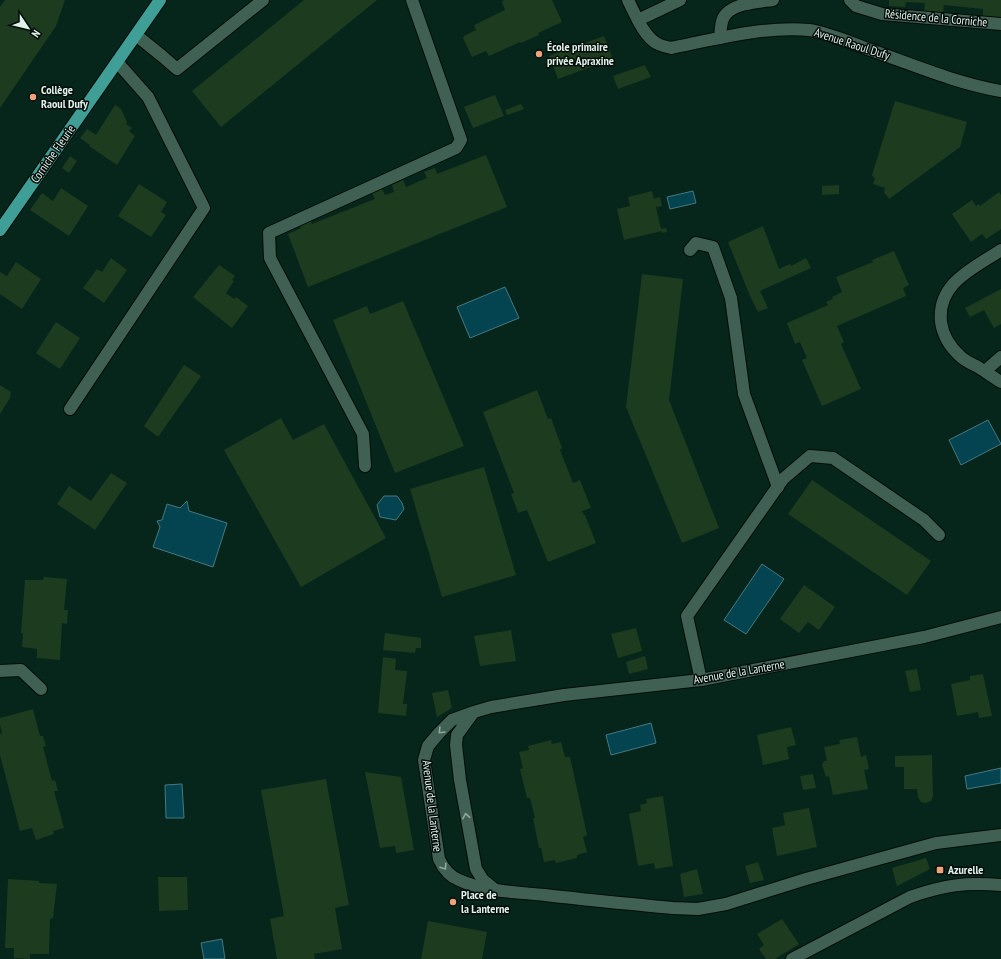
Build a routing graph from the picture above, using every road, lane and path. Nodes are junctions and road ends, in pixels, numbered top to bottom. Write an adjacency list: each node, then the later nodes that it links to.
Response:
1 (160, 0): 10 (main road, Corniche Fleurie)
2 (263, 0): 10 (street)
3 (412, 0): 21 (street)
4 (628, 0): 8 (street, Avenue Raoul Dufy)
5 (680, 0): 8 (street)
6 (773, 0): 11 (street)
7 (850, 0): 9 (street, Résidence de la Corniche)
8 (638, 20): 11 (street, Avenue Raoul Dufy)
9 (1001, 24)
10 (136, 35): 12 (main road, Corniche Fleurie)
11 (720, 38): 13 (street, Avenue Raoul Dufy)
12 (118, 62): 14 (main road, Corniche Fleurie); 20 (street)
13 (1001, 91)
14 (0, 230)
15 (690, 250): 22 (street)
16 (1001, 250): 18 (street)
17 (1001, 356): 18 (street)
18 (985, 371): 19 (street)
19 (1001, 382)
20 (70, 409)
21 (365, 466)
22 (778, 487): 23 (street); 26 (street)
23 (939, 535)
24 (1001, 617): 26 (street, Avenue de la Lanterne)
25 (0, 671): 27 (street)
26 (701, 680): 28 (street, Avenue de la Lanterne)
27 (41, 689)
28 (474, 712): 31 (street, one-way to 28); 31 (street, Avenue de la Lanterne, one-way to 31)
29 (1001, 836): 31 (street, Avenue de la Lanterne)
30 (1001, 885): 32 (street)
31 (494, 889)
32 (792, 959)

